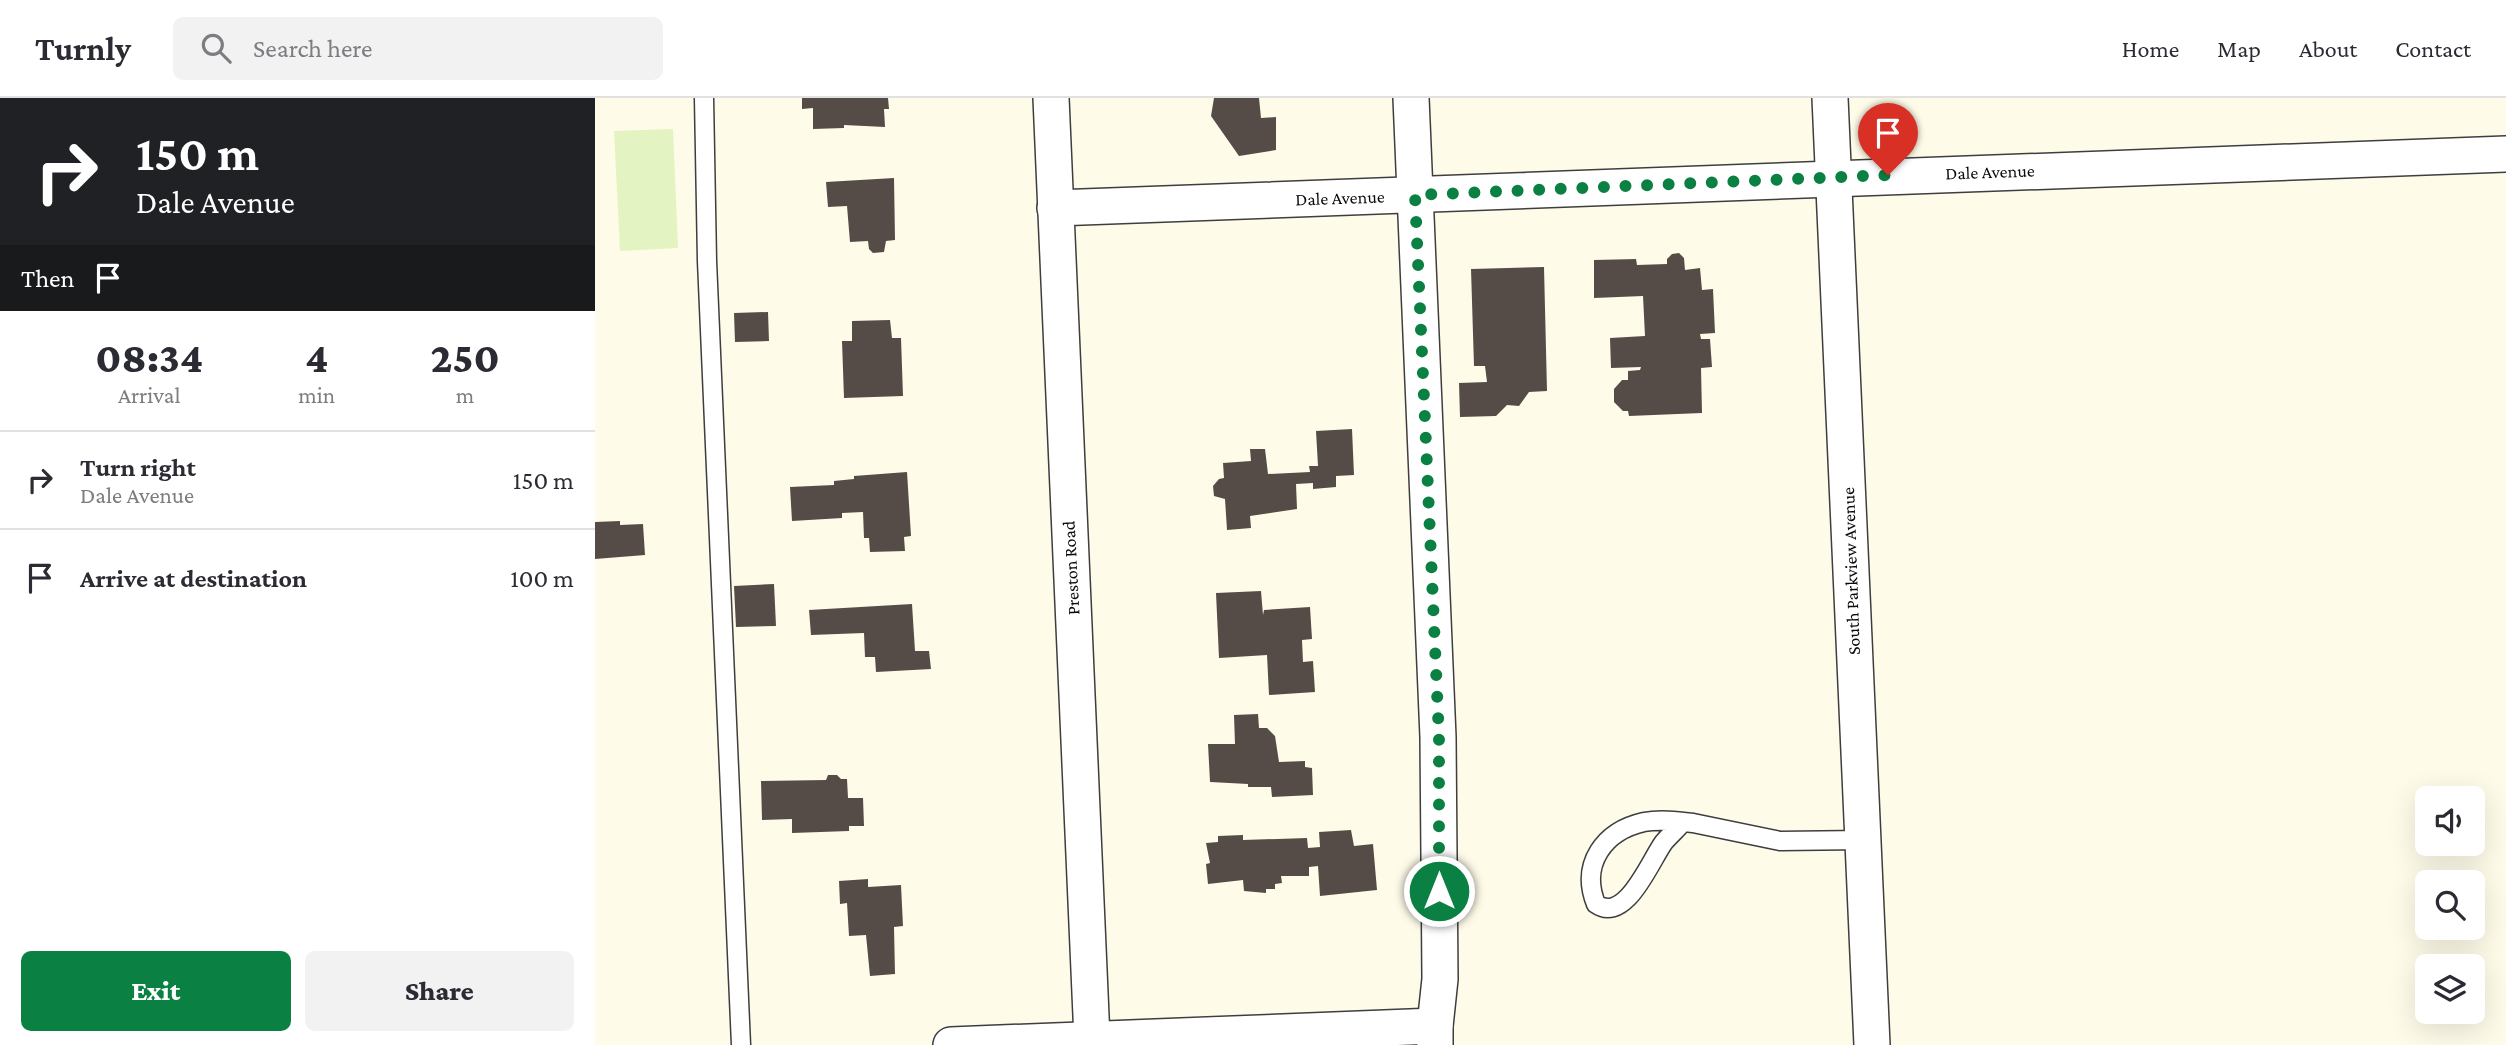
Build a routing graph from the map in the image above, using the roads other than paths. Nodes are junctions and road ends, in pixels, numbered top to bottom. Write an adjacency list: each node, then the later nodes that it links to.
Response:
1 (704, 98): 13 (lane)
2 (1051, 98): 8 (street, Preston Road)
3 (1411, 98): 7 (street)
4 (1830, 98): 6 (street, South Parkview Avenue)
5 (2506, 154): 6 (street, Dale Avenue)
6 (1834, 177): 7 (street, Dale Avenue); 10 (street, South Parkview Avenue)
7 (1415, 195): 8 (street, Dale Avenue); 11 (street)
8 (1055, 208): 12 (street, Preston Road)
9 (1683, 822): 9 (lane); 10 (lane)
10 (1863, 840): 15 (street, South Parkview Avenue)
11 (1435, 1036): 12 (street)
12 (1092, 1039): 14 (street)
13 (741, 1045)
14 (951, 1045)
15 (1872, 1045)

